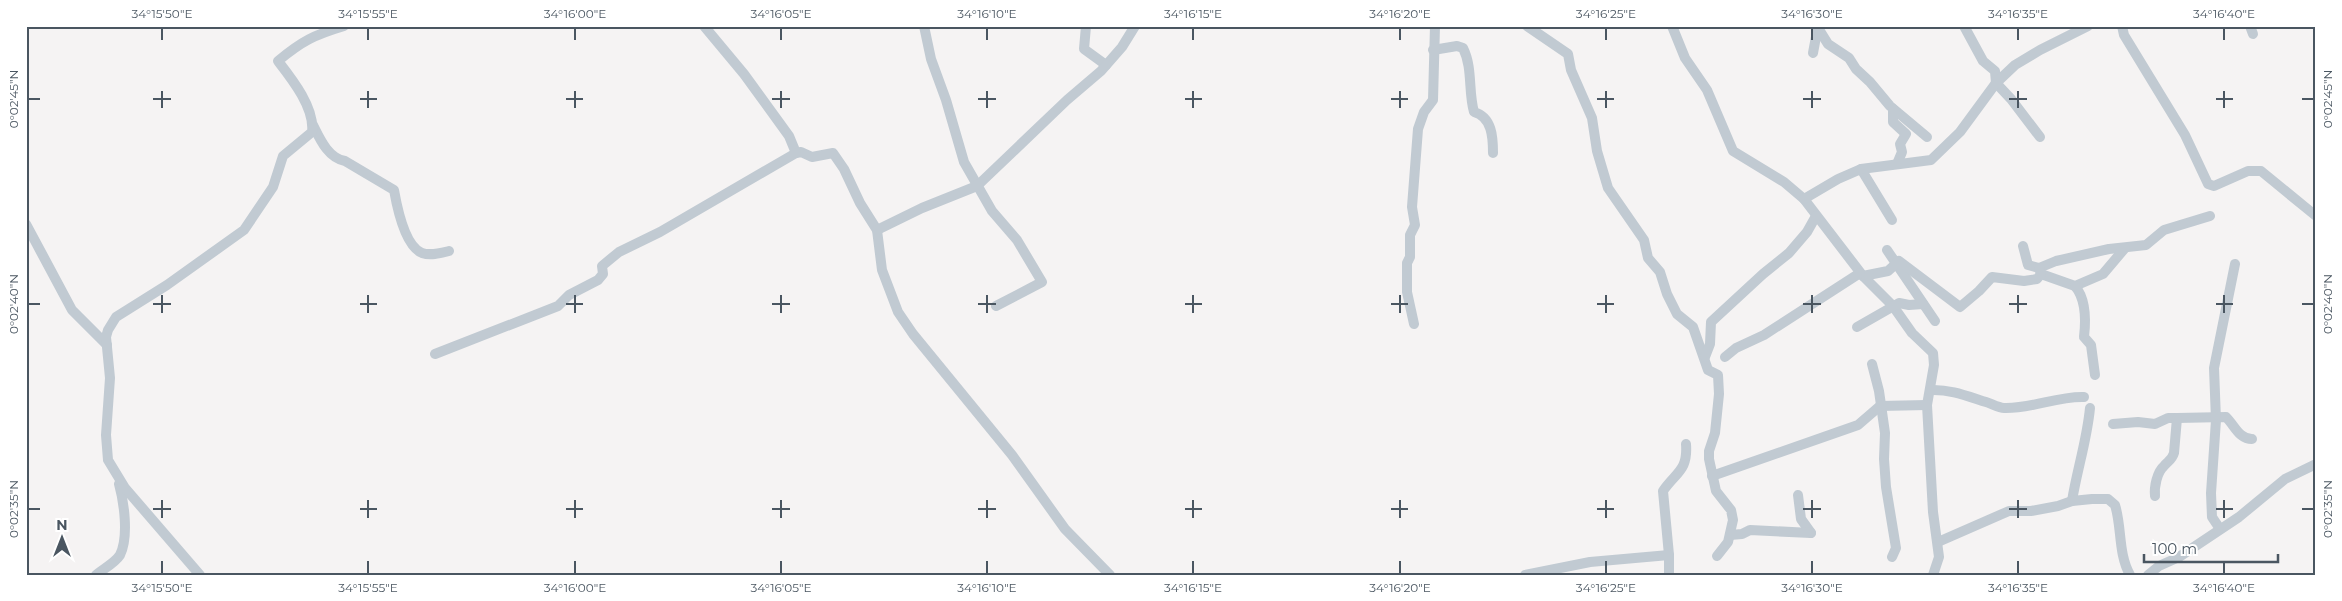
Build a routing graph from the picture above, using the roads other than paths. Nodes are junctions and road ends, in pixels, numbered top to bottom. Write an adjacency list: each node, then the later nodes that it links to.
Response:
1 (344, 26): 13 (street)
2 (704, 26): 22 (street)
3 (924, 26): 26 (street)
4 (1086, 26): 16 (street)
5 (1135, 26): 16 (street)
6 (1435, 26): 14 (street)
7 (1528, 26): 51 (street)
8 (1672, 26): 27 (street)
9 (1964, 26): 17 (street)
10 (2087, 26): 17 (street)
11 (2122, 26): 30 (street)
12 (1818, 27): 15 (street); 18 (street)
13 (316, 30): 19 (street)
14 (1434, 50): 23 (street); 47 (street)
15 (1813, 53)
16 (1106, 65): 26 (street)
17 (1996, 84): 21 (street); 24 (street)
18 (1893, 108): 20 (street); 24 (street)
19 (312, 122): 37 (street); 49 (street)
20 (1927, 137)
21 (2040, 137)
22 (796, 153): 33 (street); 50 (street)
23 (1493, 153)
24 (1897, 164): 25 (street)
25 (1861, 168): 27 (street); 31 (street)
26 (977, 186): 33 (street); 44 (street)
27 (1804, 199): 28 (street)
28 (1816, 216): 41 (street); 51 (street)
29 (2210, 216): 35 (street)
30 (2316, 216)
31 (1892, 220)
32 (26, 224): 49 (street)
33 (876, 230): 81 (street)
34 (2023, 246): 40 (street)
35 (2125, 248): 40 (street); 42 (street)
36 (1886, 250): 39 (street)
37 (450, 251)
38 (2235, 264): 60 (street)
39 (1895, 265): 40 (street); 41 (street); 43 (street)
40 (2040, 271): 42 (street)
41 (1862, 275): 45 (street); 52 (street)
42 (2075, 286): 54 (street)
43 (1923, 304): 45 (street); 46 (street)
44 (996, 306)
45 (1893, 306): 48 (street); 55 (street)
46 (1935, 321)
47 (1414, 324)
48 (1857, 327)
49 (107, 345): 66 (street)
50 (435, 354)
51 (1705, 357): 67 (street)
52 (1725, 357)
53 (1872, 364): 58 (street)
54 (2095, 375)
55 (1930, 390): 56 (street); 57 (street)
56 (2084, 397)
57 (1927, 405): 58 (street); 75 (street)
58 (1880, 406): 67 (street); 78 (street)
59 (2090, 408): 70 (street)
60 (2216, 416): 61 (street); 63 (street); 73 (street)
61 (2177, 418): 62 (street); 69 (street)
62 (2113, 424)
63 (2252, 439)
64 (1686, 444): 76 (street)
65 (2316, 464): 73 (street)
66 (117, 476): 71 (street); 72 (street)
67 (1712, 476): 74 (street)
68 (1798, 495): 74 (street)
69 (2154, 496)
70 (2072, 501): 75 (street); 85 (street)
71 (125, 518): 72 (street); 79 (street)
72 (154, 521): 80 (street)
73 (2220, 529): 86 (street)
74 (1730, 535): 77 (street)
75 (1938, 542): 84 (street)
76 (1669, 555): 82 (street); 83 (street)
77 (1717, 556)
78 (1892, 557)
79 (96, 575)
80 (200, 575)
81 (1110, 575)
82 (1525, 575)
83 (1669, 575)
84 (1932, 575)
85 (2130, 575)
86 (2148, 575)

